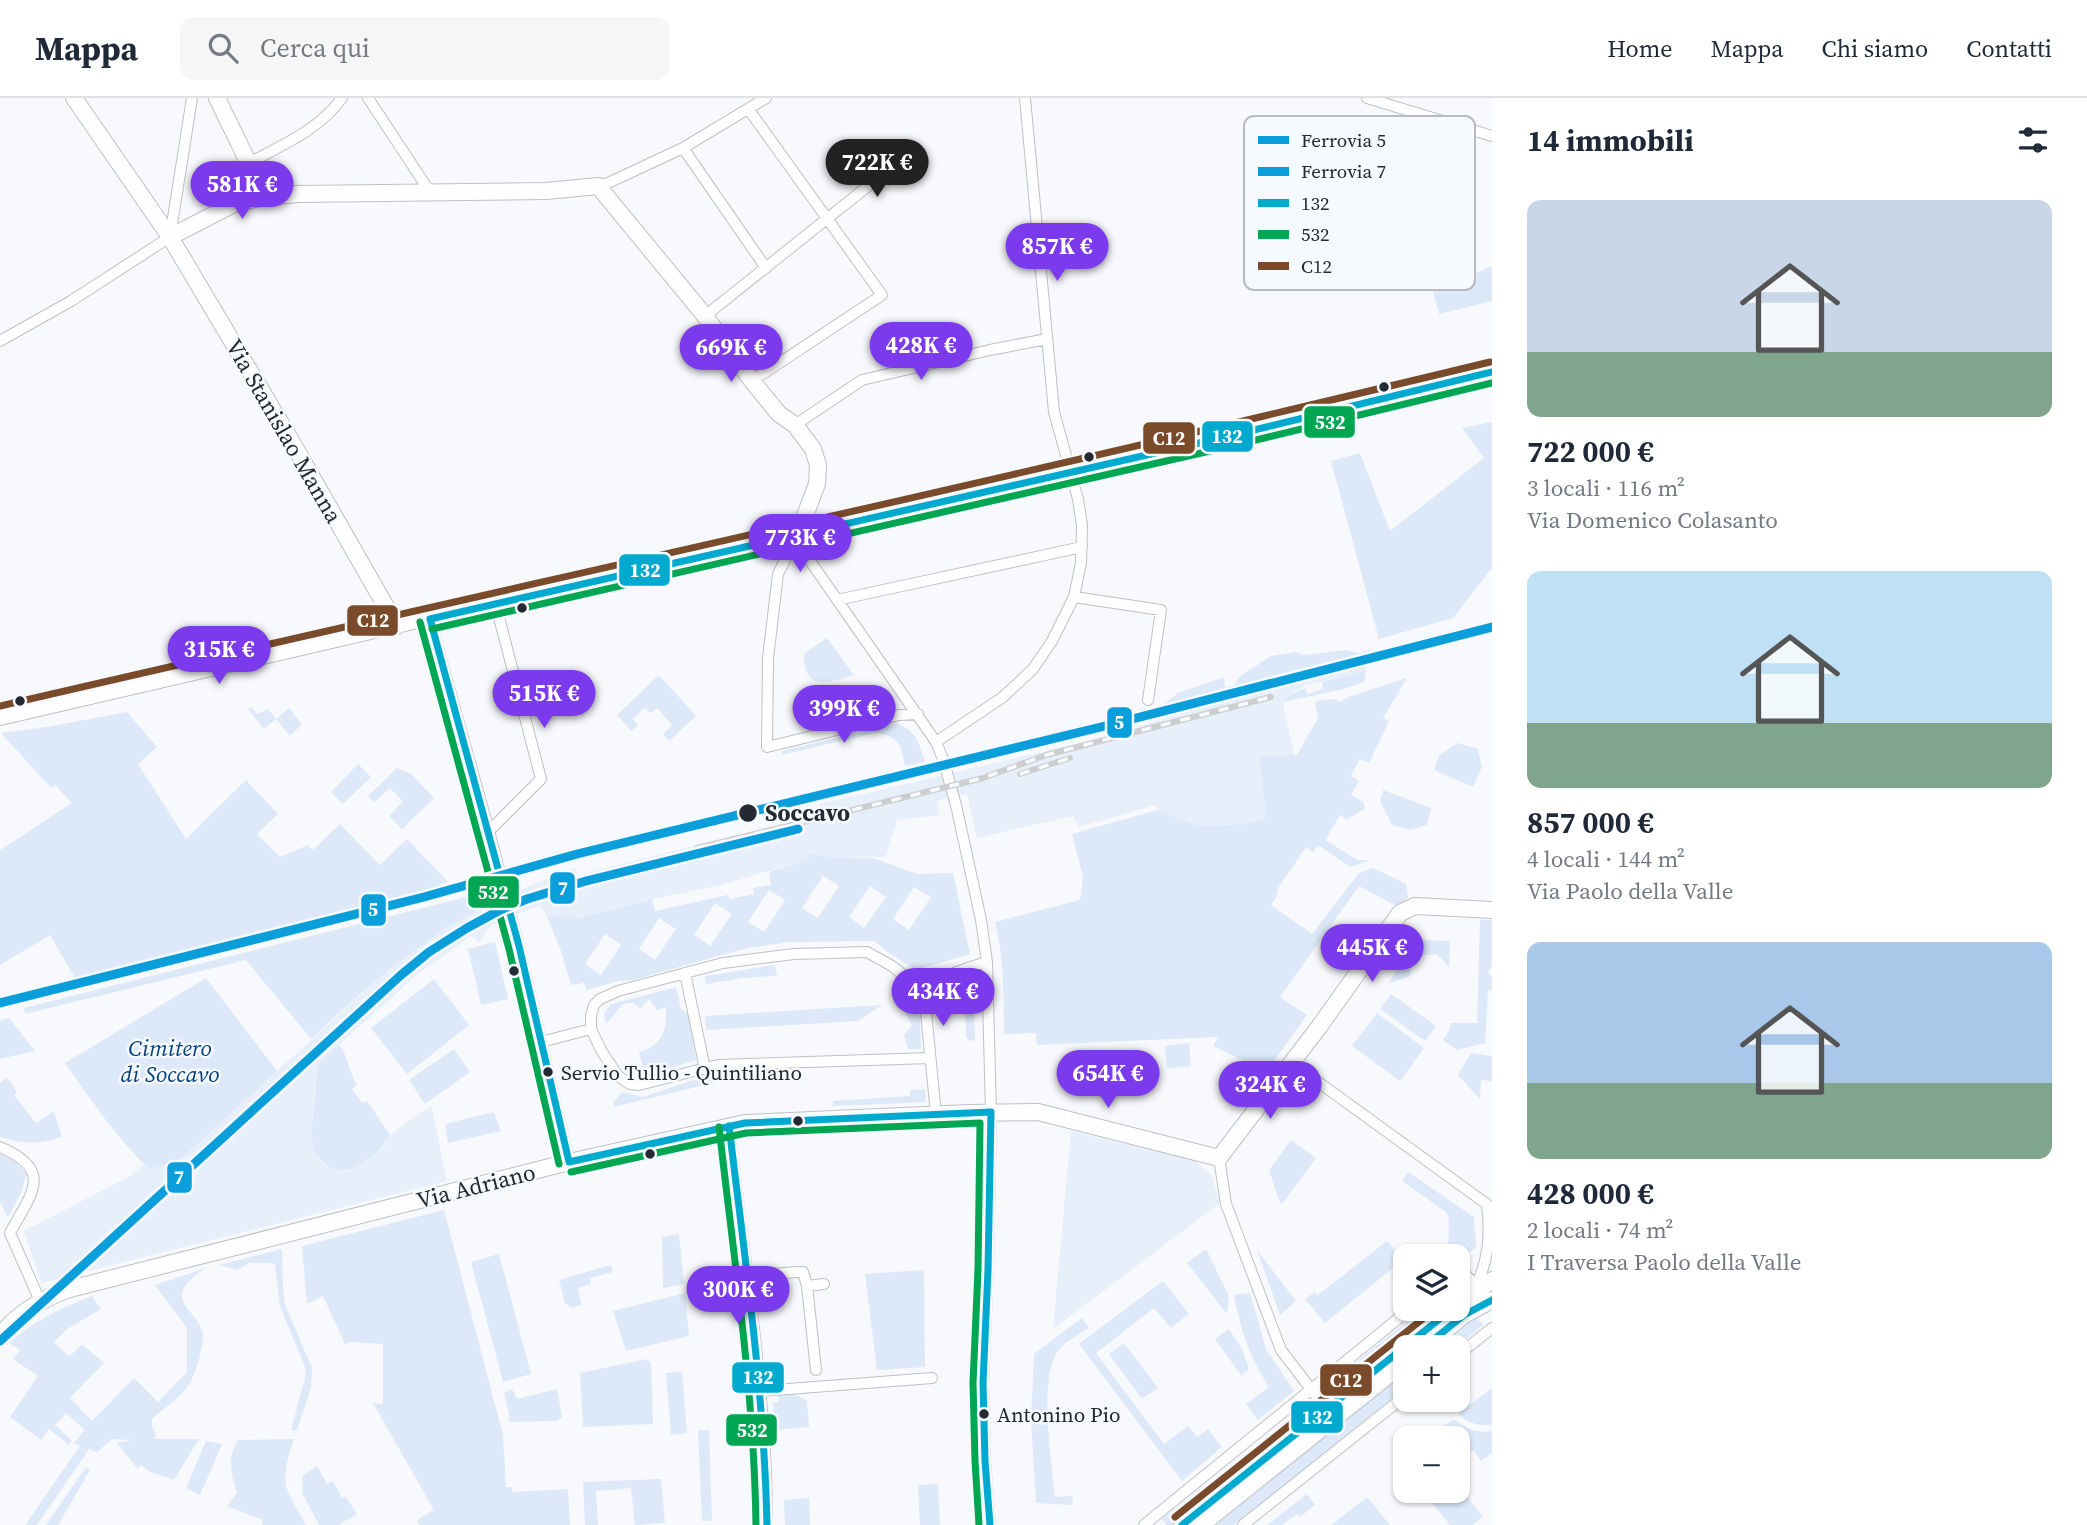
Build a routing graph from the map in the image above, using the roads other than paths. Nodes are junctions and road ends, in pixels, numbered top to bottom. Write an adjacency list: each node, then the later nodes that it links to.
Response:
1 (74, 98): 22 (street, Via Stanislao Manna)
2 (192, 98): 22 (street)
3 (217, 98): 17 (street)
4 (342, 98): 17 (street)
5 (368, 98): 19 (street)
6 (766, 98): 11 (street)
7 (1025, 98): 25 (street)
8 (1367, 98): 10 (street)
9 (1397, 98): 10 (street)
10 (1404, 109): 12 (street)
11 (749, 110): 15 (street); 21 (street)
12 (1427, 116)
13 (1475, 131): 14 (street)
14 (1492, 136)
15 (683, 148): 18 (street); 23 (street)
16 (906, 155): 21 (street)
17 (249, 163): 20 (street)
18 (598, 186): 19 (street); 24 (street)
19 (430, 192): 20 (street)
20 (265, 197): 22 (street)
21 (828, 219): 23 (street); 28 (street)
22 (170, 237): 26 (street); 37 (street, Via Stanislao Manna)
23 (766, 268): 24 (street)
24 (705, 316): 28 (street)
25 (1047, 339): 29 (street); 30 (street)
26 (0, 341)
27 (1492, 372): 30 (street)
28 (752, 382): 29 (street)
29 (795, 425): 31 (street)
30 (1072, 472): 31 (street); 32 (street)
31 (798, 534): 34 (street); 35 (street); 39 (street)
32 (1082, 547): 33 (street); 34 (street)
33 (1074, 597): 38 (street); 41 (street)
34 (837, 600): 39 (street)
35 (495, 603): 36 (street); 42 (street)
36 (430, 619): 37 (street); 42 (street)
37 (397, 626): 40 (street)
38 (1148, 701)
39 (918, 715): 41 (street)
40 (0, 718)
41 (936, 742): 44 (street)
42 (489, 831): 48 (street)
43 (1492, 909): 50 (street)
44 (987, 962): 46 (street); 52 (street)
45 (685, 973): 46 (street); 47 (street); 51 (street)
46 (924, 992): 49 (street)
47 (591, 1029): 48 (street); 51 (street)
48 (541, 1042): 57 (street)
49 (930, 1058): 51 (street); 53 (street)
50 (1292, 1063): 56 (street); 58 (street)
51 (705, 1069)
52 (991, 1112): 53 (street, Via Adriano); 56 (street, Via Adriano); 84 (street)
53 (936, 1114): 54 (street, Via Adriano)
54 (729, 1126): 57 (street, Via Adriano); 61 (street)
55 (0, 1147): 60 (street)
56 (1219, 1157): 79 (street)
57 (569, 1162): 69 (street, Via Adriano)
58 (1489, 1207): 59 (street)
59 (1491, 1231): 66 (street)
60 (5, 1234): 69 (street)
61 (748, 1276): 65 (street); 80 (street)
62 (1470, 1278): 66 (street)
63 (1492, 1280): 66 (street)
64 (824, 1284): 65 (street)
65 (807, 1286): 76 (street)
66 (1473, 1293): 67 (street)
67 (1470, 1295)
68 (1492, 1300): 73 (street)
69 (40, 1301): 74 (street, Via Adriano)
70 (1395, 1321): 79 (street)
71 (1438, 1321): 82 (street)
72 (1492, 1328): 75 (street)
73 (1440, 1335)
74 (0, 1336)
75 (1470, 1345)
76 (816, 1370)
77 (1393, 1370): 82 (street)
78 (932, 1378): 80 (street)
79 (1310, 1389): 82 (street); 85 (street)
80 (761, 1391): 83 (street)
81 (1393, 1406): 88 (street)
82 (1330, 1414): 86 (street); 87 (street)
83 (767, 1525)
84 (990, 1525)
85 (1144, 1525)
86 (1182, 1525)
87 (1201, 1525)
88 (1243, 1525)

